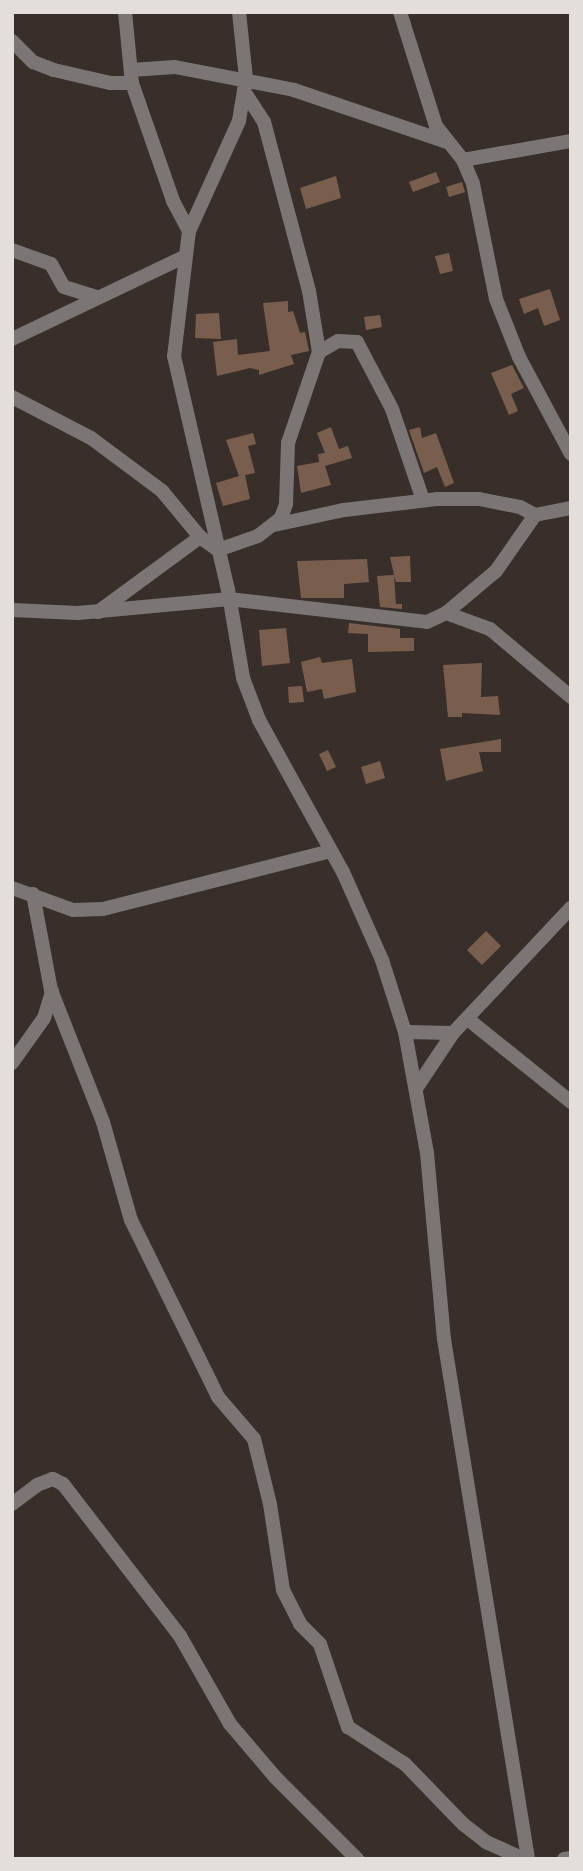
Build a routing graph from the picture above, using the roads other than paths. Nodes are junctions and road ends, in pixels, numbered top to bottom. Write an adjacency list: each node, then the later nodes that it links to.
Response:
1 (125, 12): 6 (street)
2 (239, 12): 7 (street)
3 (400, 12): 9 (street)
4 (12, 41): 5 (street)
5 (18, 54): 6 (street)
6 (132, 77): 7 (street); 11 (street)
7 (245, 85): 9 (street); 11 (street); 16 (street)
8 (571, 141): 10 (street)
9 (447, 142): 10 (street)
10 (463, 160): 18 (street)
11 (189, 231): 13 (street)
12 (12, 250): 14 (street)
13 (184, 257): 14 (street); 24 (street)
14 (97, 297): 15 (street)
15 (12, 339)
16 (318, 352): 19 (street); 22 (street)
17 (12, 397): 23 (street)
18 (571, 454)
19 (423, 500): 21 (street); 22 (street)
20 (571, 508): 21 (street)
21 (535, 514): 28 (street)
22 (274, 525): 24 (street)
23 (201, 537): 24 (street); 27 (street)
24 (218, 550): 25 (street)
25 (229, 599): 27 (street); 28 (street); 30 (street)
26 (12, 610): 27 (street)
27 (98, 612)
28 (446, 613): 29 (street)
29 (571, 697)
30 (331, 851): 32 (street); 36 (street)
31 (12, 888): 32 (street)
32 (33, 894): 34 (street)
33 (571, 908): 35 (street)
34 (52, 991): 38 (street); 44 (street)
35 (469, 1020): 37 (street); 40 (street)
36 (405, 1032): 37 (street); 39 (street)
37 (453, 1034): 39 (street)
38 (12, 1063)
39 (417, 1087): 44 (street)
40 (571, 1101)
41 (12, 1504): 43 (street)
42 (571, 1858): 45 (street)
43 (357, 1859)
44 (526, 1859)
45 (564, 1859)

